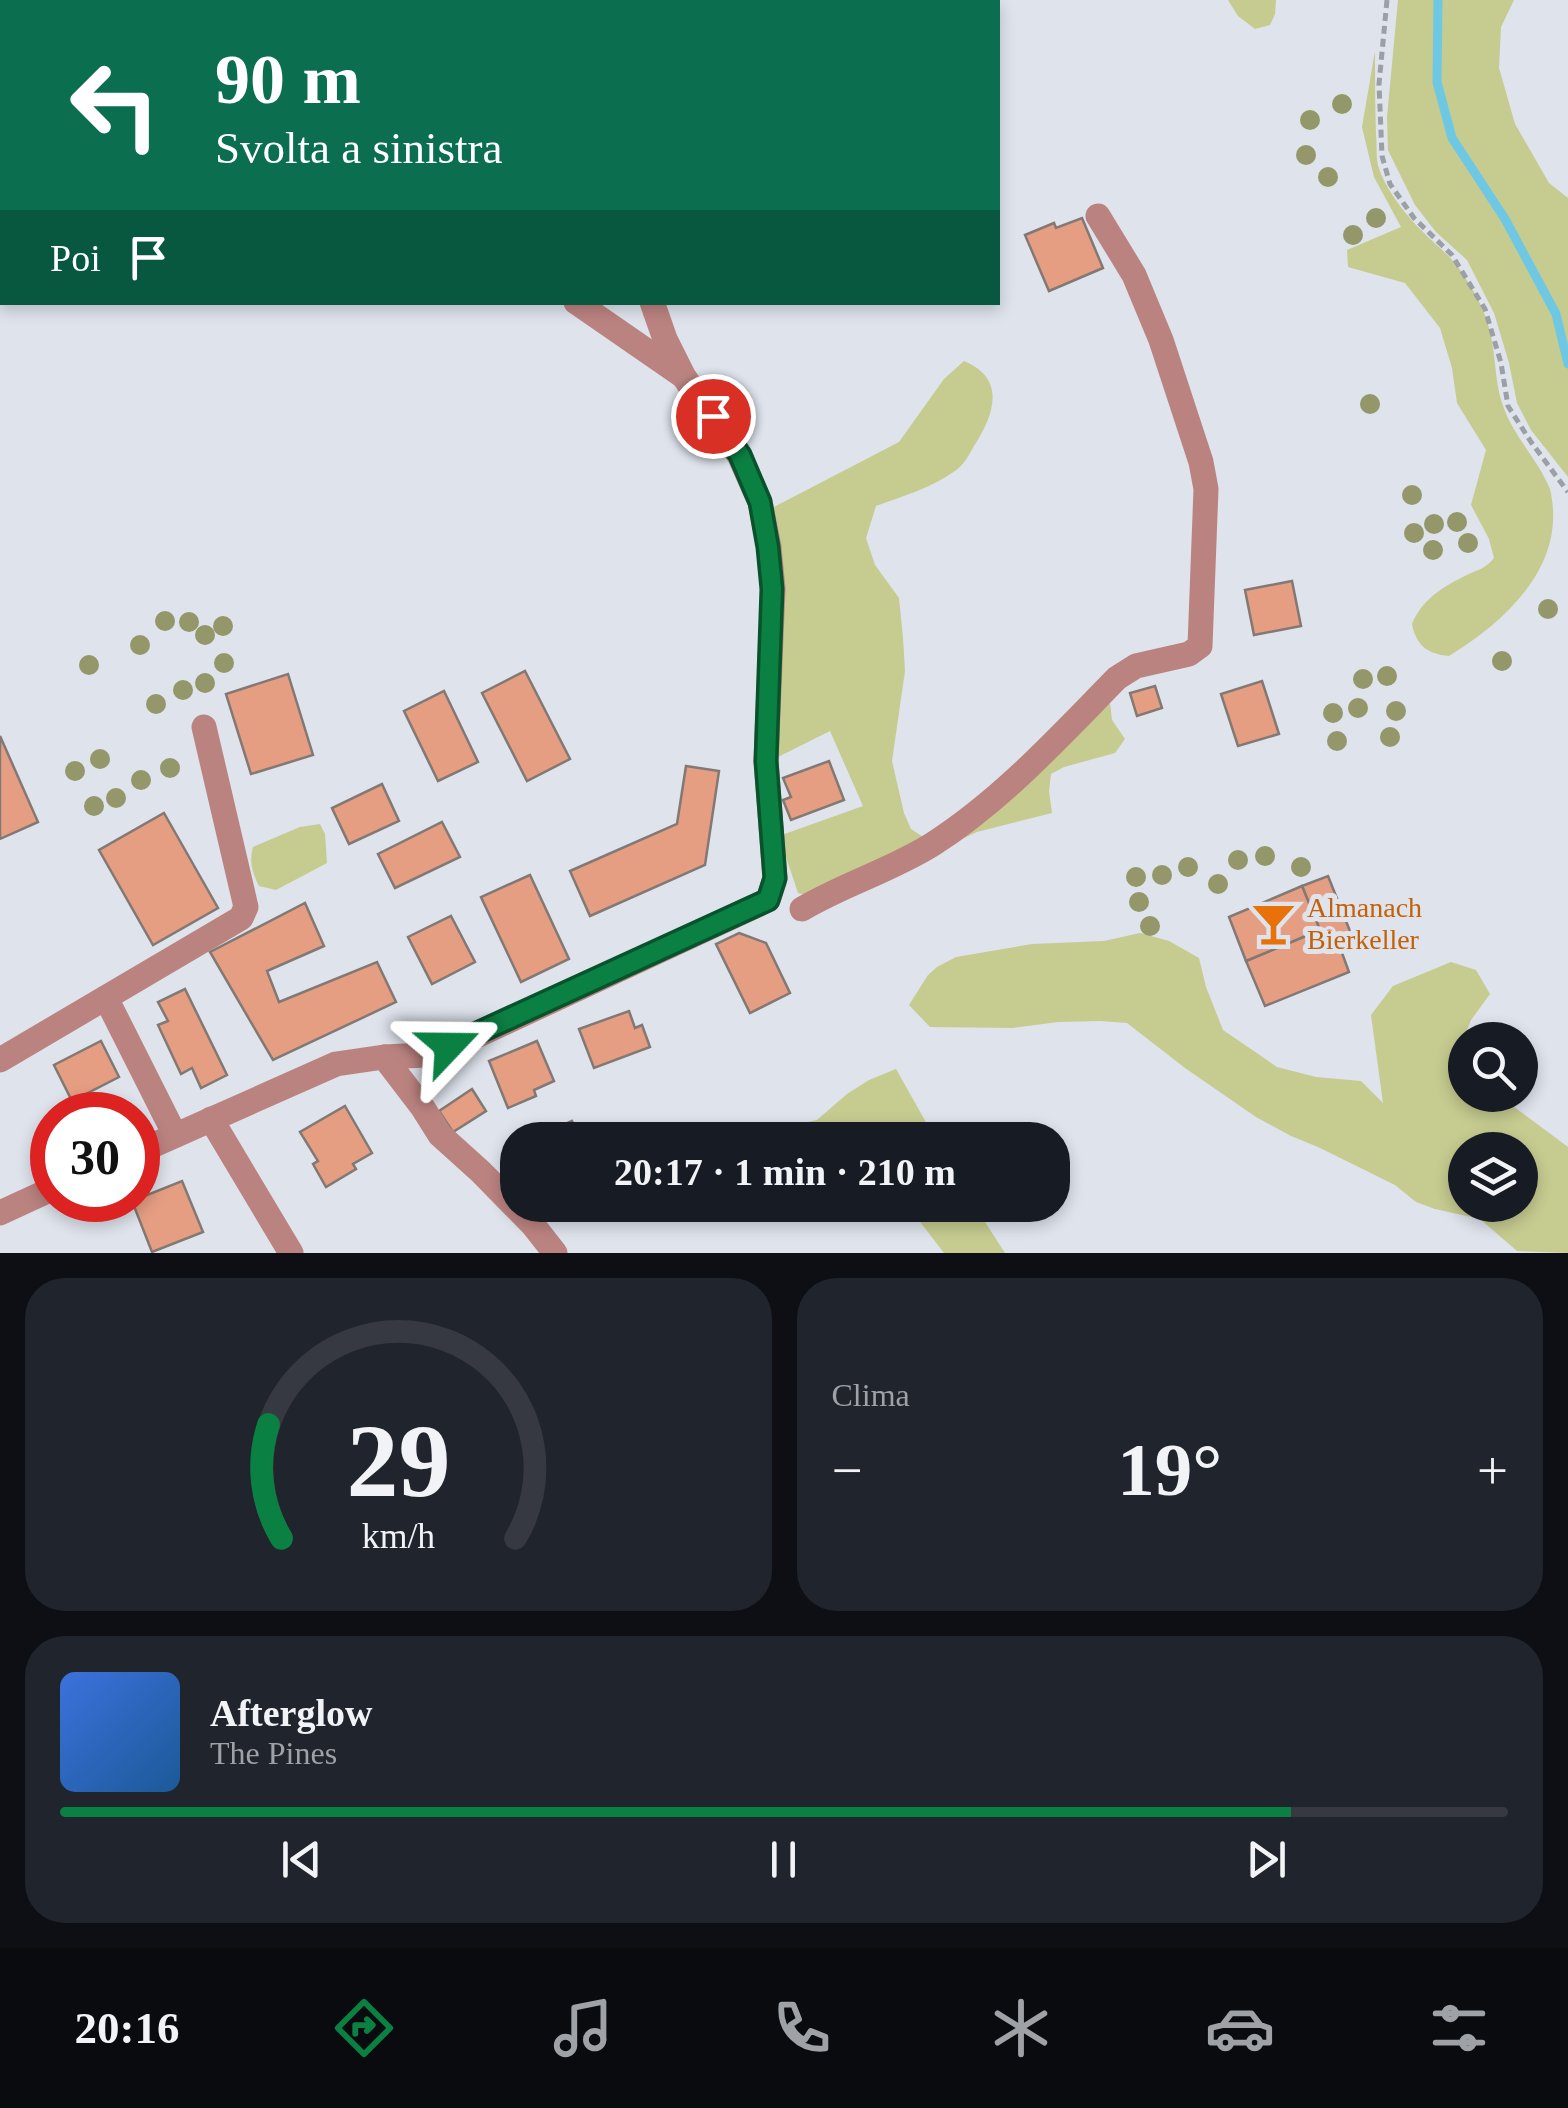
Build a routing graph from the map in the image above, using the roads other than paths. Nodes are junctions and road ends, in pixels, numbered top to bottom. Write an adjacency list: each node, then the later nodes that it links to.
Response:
1 (1098, 216): 6 (street)
2 (580, 305): 4 (street)
3 (653, 305): 4 (street)
4 (684, 378): 8 (street)
5 (204, 727): 7 (street)
6 (802, 910)
7 (106, 998): 9 (street); 11 (street)
8 (384, 1056): 10 (street); 16 (street)
9 (0, 1060)
10 (211, 1119): 11 (street); 15 (street)
11 (175, 1135): 12 (street)
12 (160, 1142)
13 (30, 1199): 14 (street)
14 (0, 1213)
15 (290, 1253)
16 (556, 1253)

